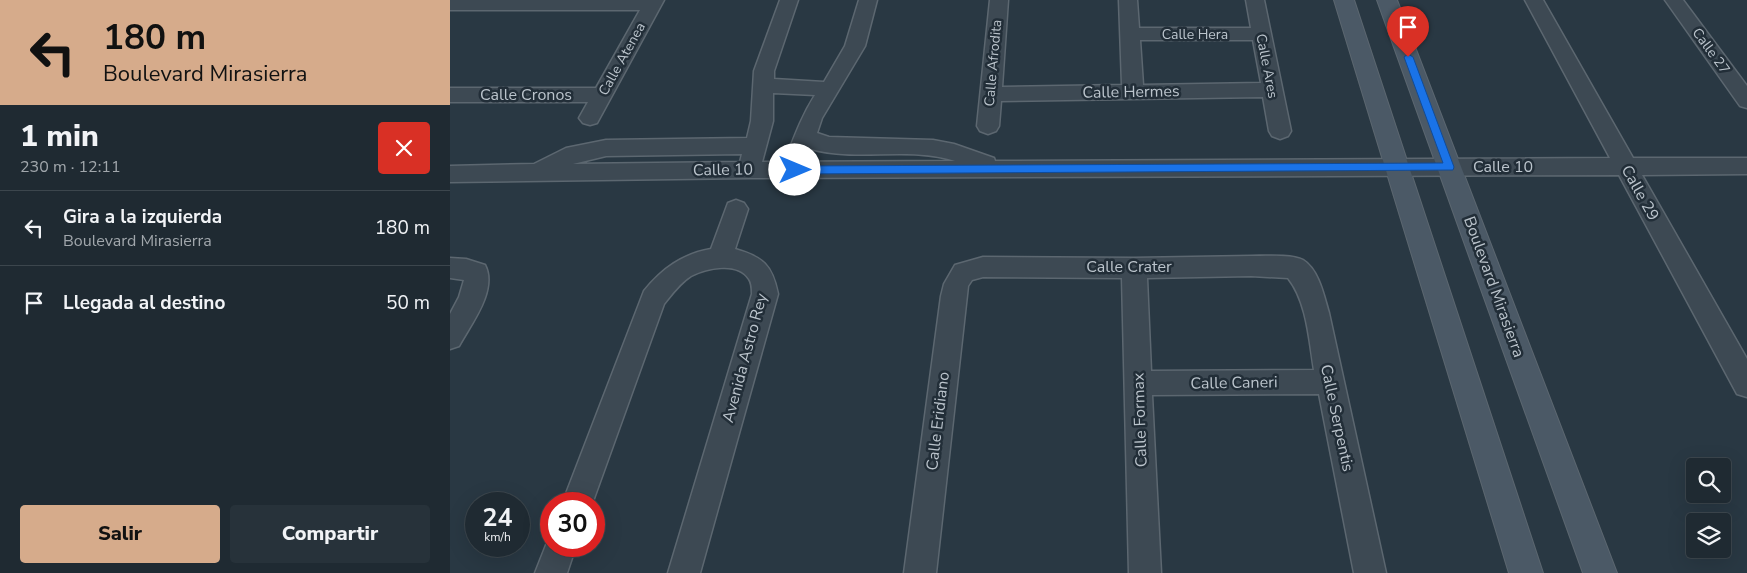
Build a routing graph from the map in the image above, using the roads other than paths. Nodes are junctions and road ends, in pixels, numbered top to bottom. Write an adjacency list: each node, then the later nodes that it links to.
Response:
1 (789, 0): 14 (street)
2 (868, 0): 15 (street)
3 (999, 0): 19 (street, Calle Afrodita)
4 (1128, 0): 12 (street)
5 (1255, 0): 13 (street, Calle Ares)
6 (1344, 0): 30 (main road)
7 (1387, 0): 29 (main road, Boulevard Mirasierra)
8 (1534, 0): 27 (street, Calle 29)
9 (1674, 0): 21 (street, Calle 27)
10 (654, 2): 11 (street); 20 (street, Calle Atenea)
11 (450, 5)
12 (1130, 34): 13 (street, Calle Hera); 17 (street)
13 (1260, 34): 16 (street, Calle Ares)
14 (763, 86): 15 (street); 26 (street)
15 (830, 89): 25 (street)
16 (1271, 90): 17 (street, Calle Hermes); 24 (street, Calle Ares)
17 (1133, 92): 19 (street, Calle Hermes)
18 (450, 94): 20 (street, Calle Cronos)
19 (990, 94): 23 (street, Calle Afrodita)
20 (603, 95): 22 (street, Calle Atenea)
21 (1747, 101)
22 (590, 118)
23 (988, 126)
24 (1280, 131)
25 (804, 136): 31 (street); 33 (street)
26 (756, 146): 32 (street); 34 (street)
27 (1625, 166): 28 (street, Calle 10); 29 (street, Calle 10); 45 (street, Calle 29)
28 (1747, 166)
29 (1449, 167): 30 (street, Calle 10); 54 (main road, Boulevard Mirasierra)
30 (1396, 168): 31 (street, Calle 10); 53 (main road)
31 (1000, 169): 33 (street, Calle 10)
32 (749, 170): 33 (street, Calle 10); 34 (street, Calle 10)
33 (795, 170)
34 (537, 173): 35 (street, Calle 10)
35 (450, 174)
36 (736, 209): 37 (street)
37 (720, 258): 46 (street, Avenida Astro Rey); 49 (street, Avenida Astro Rey)
38 (450, 268): 42 (street)
39 (1134, 268): 40 (street, Calle Crater); 41 (street, Calle Crater); 44 (street, Calle Formax)
40 (1295, 268): 43 (street, Calle Serpentis)
41 (964, 272): 50 (street, Calle Eridiano)
42 (450, 338)
43 (1329, 382): 44 (street, Calle Caneri); 52 (street, Calle Serpentis)
44 (1139, 384): 51 (street, Calle Formax)
45 (1747, 385)
46 (581, 492)
47 (557, 557): 48 (street)
48 (551, 573)
49 (684, 573)
50 (920, 573)
51 (1145, 573)
52 (1370, 573)
53 (1526, 573)
54 (1600, 573)

